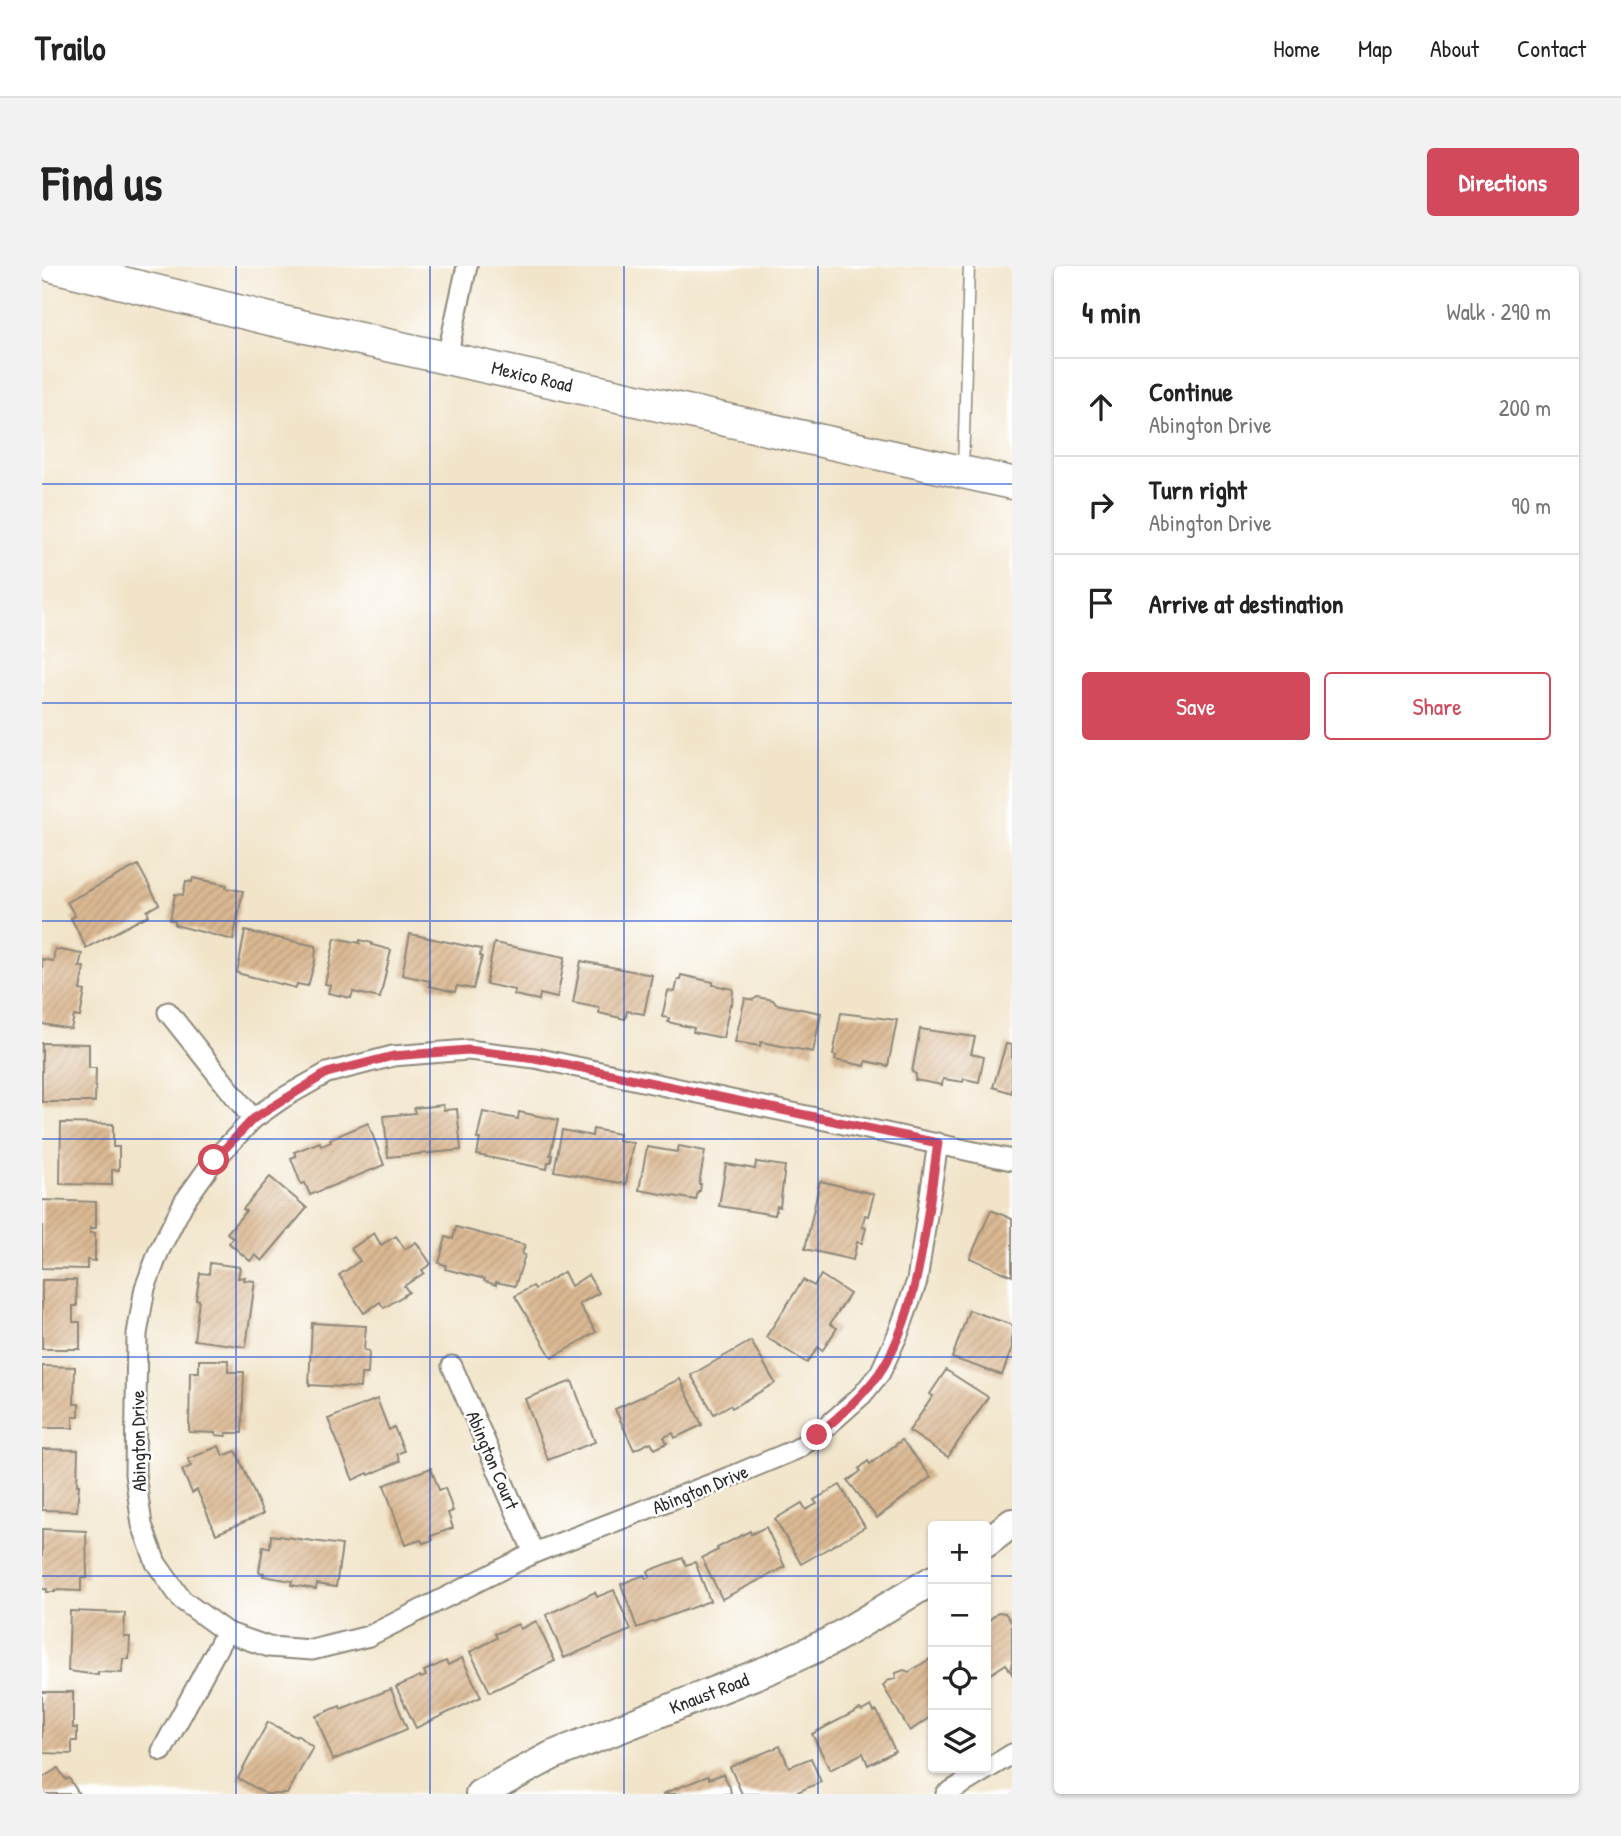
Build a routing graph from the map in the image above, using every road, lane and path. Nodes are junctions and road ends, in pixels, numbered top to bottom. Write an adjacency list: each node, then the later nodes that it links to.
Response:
1 (53, 266): 4 (main road, Mexico Road)
2 (467, 266): 5 (street)
3 (969, 266): 6 (lane)
4 (97, 272): 5 (main road, Mexico Road)
5 (447, 357): 6 (main road, Mexico Road)
6 (963, 473): 7 (main road, Mexico Road)
7 (1012, 483)
8 (167, 1012): 9 (street)
9 (253, 1119): 10 (street, Abington Drive); 17 (street, Abington Drive)
10 (938, 1143): 11 (street, Abington Drive); 15 (street, Abington Drive)
11 (1012, 1160)
12 (452, 1366): 15 (street, Abington Court)
13 (1012, 1523): 14 (main road)
14 (991, 1539)
15 (534, 1553): 17 (street, Abington Drive)
16 (928, 1583): 20 (main road, Knaust Road)
17 (226, 1632): 18 (street)
18 (162, 1751)
19 (1012, 1754): 21 (street)
20 (480, 1794)
21 (946, 1794)

